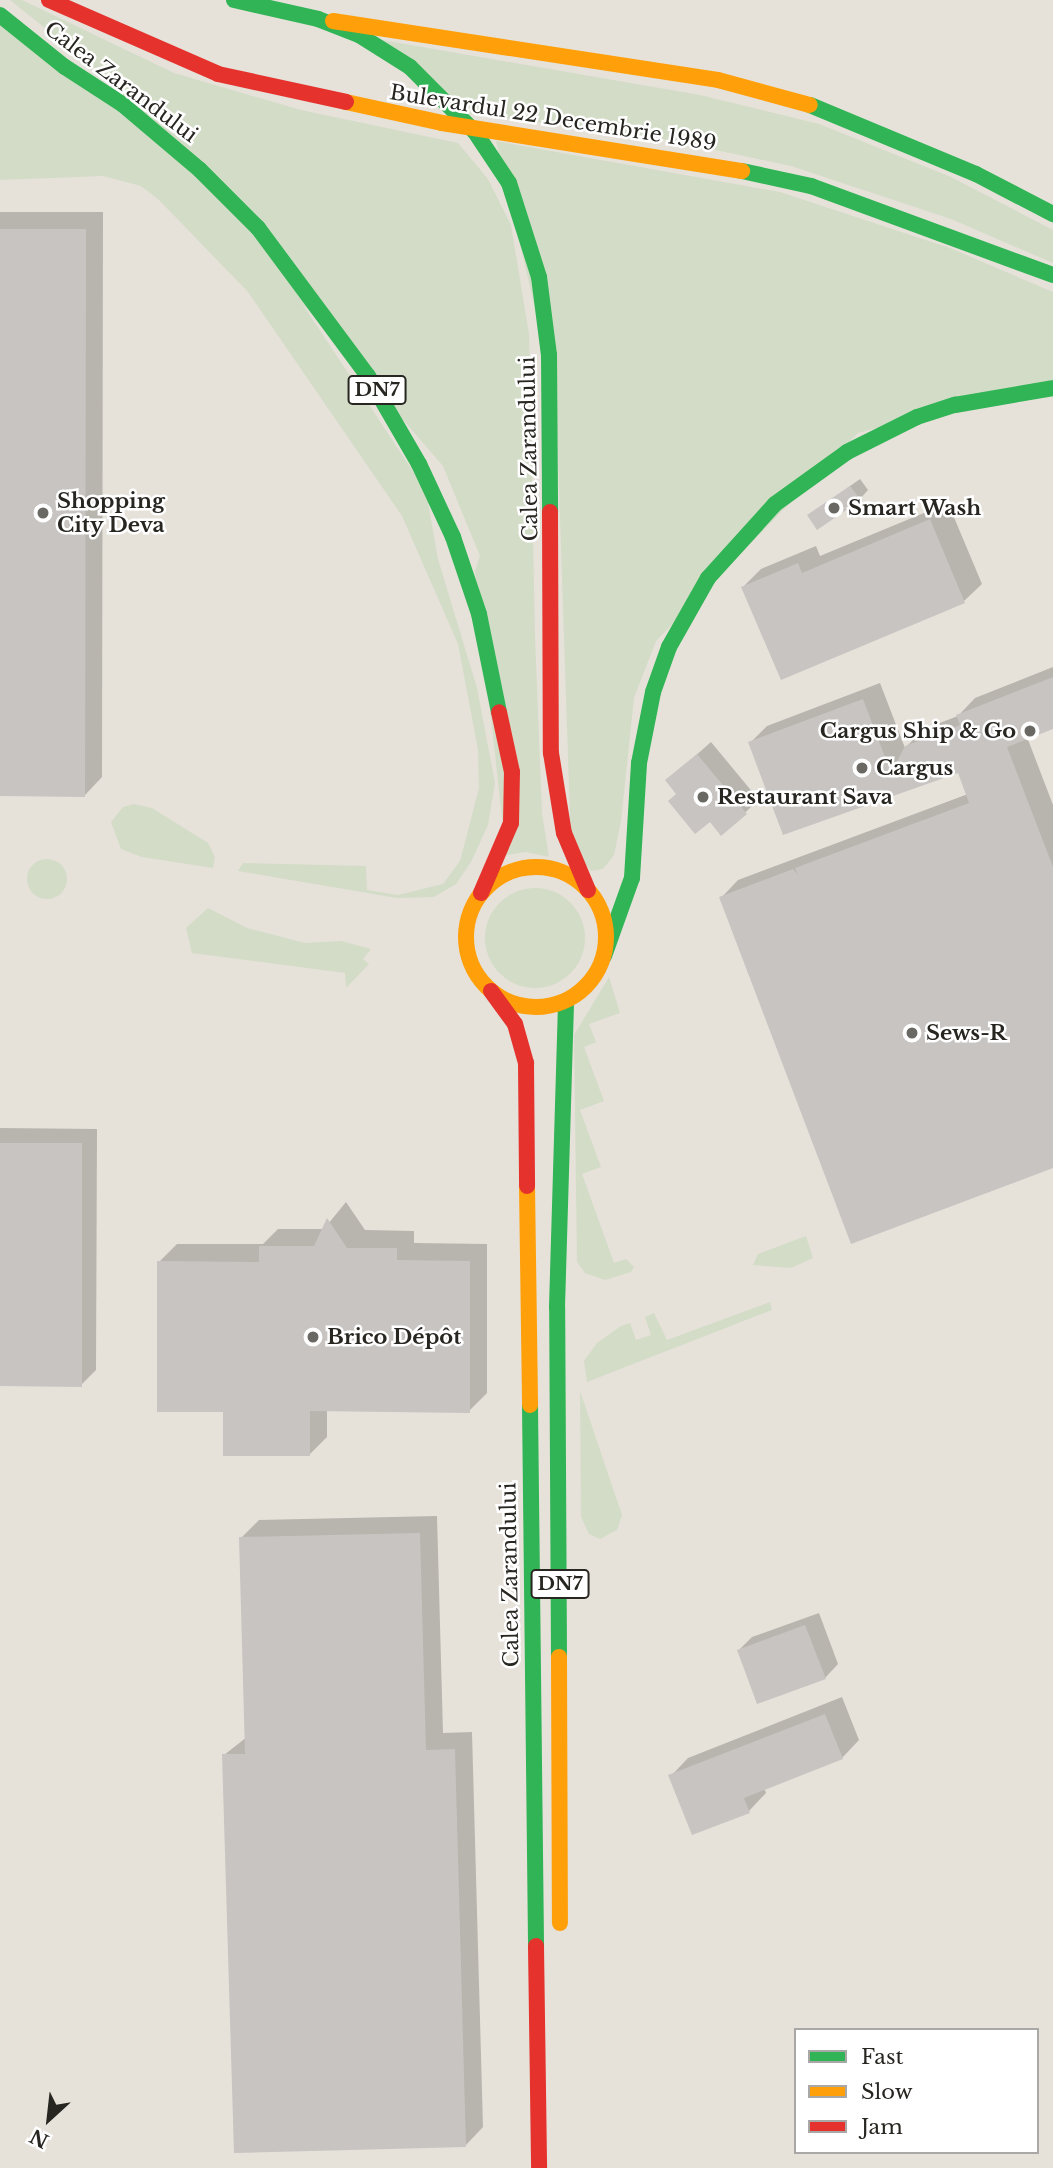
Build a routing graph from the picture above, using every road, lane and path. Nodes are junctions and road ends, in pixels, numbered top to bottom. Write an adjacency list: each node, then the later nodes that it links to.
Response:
1 (49, 0): 6 (main road, Bulevardul 22 Decembrie 1989)
2 (234, 0): 4 (main road, Calea Zarandului)
3 (0, 15): 9 (main road, Calea Zarandului / DN7)
4 (318, 19): 5 (main road); 10 (main road, Calea Zarandului)
5 (1053, 214)
6 (1053, 275)
7 (1053, 388): 8 (main road)
8 (636, 811): 10 (main road); 11 (main road)
9 (481, 893): 10 (main road); 12 (main road, Calea Zarandului / DN7)
10 (592, 895): 11 (main road, Calea Zarandului)
11 (604, 956): 13 (main road)
12 (491, 991): 13 (main road); 15 (main road, Calea Zarandului / DN7)
13 (566, 1001): 14 (main road, DN7)
14 (560, 1947)
15 (538, 2168)

